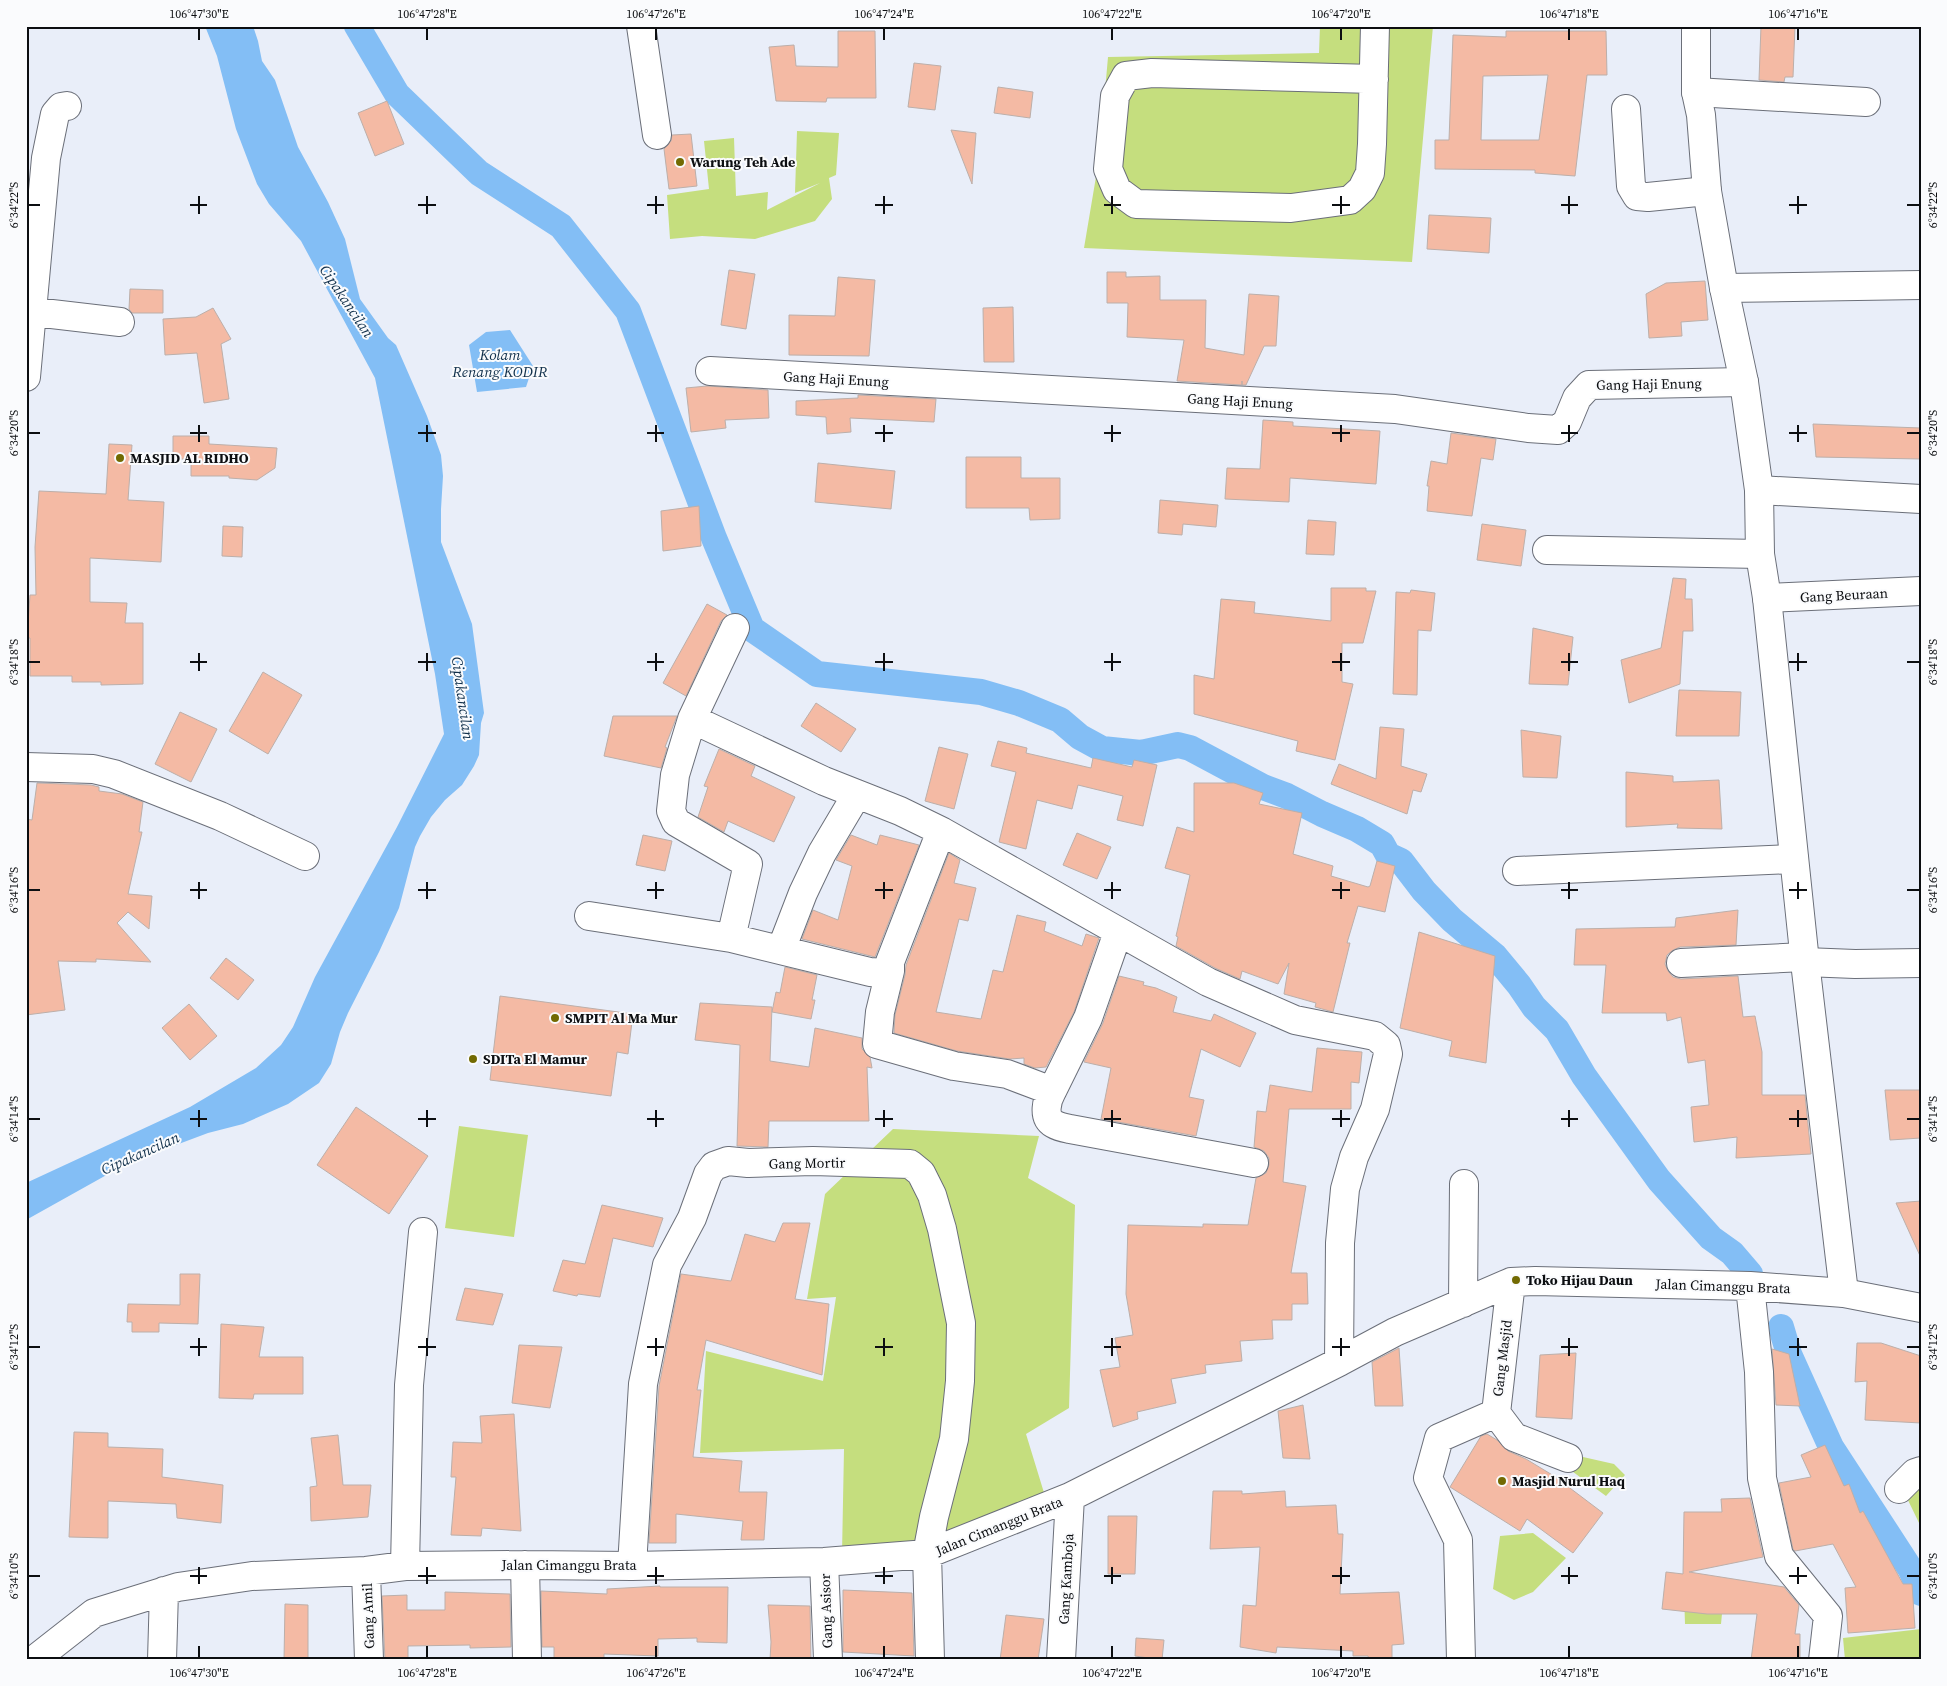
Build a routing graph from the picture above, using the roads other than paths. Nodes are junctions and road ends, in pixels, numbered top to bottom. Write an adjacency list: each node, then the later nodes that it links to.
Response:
1 (641, 26): 9 (street)
2 (1375, 26): 4 (street)
3 (1696, 26): 5 (street)
4 (1374, 79): 4 (street)
5 (1696, 92): 6 (street); 10 (street)
6 (1866, 102)
7 (66, 106): 13 (street)
8 (1626, 109): 10 (street)
9 (658, 135)
10 (1707, 191): 12 (street)
11 (1921, 285): 12 (street)
12 (1724, 288): 17 (street)
13 (29, 311): 14 (street); 16 (street)
14 (120, 322)
15 (710, 371): 17 (street, Gang Haji Enung)
16 (26, 378)
17 (1744, 382): 18 (street)
18 (1759, 490): 19 (street); 21 (street)
19 (1921, 499)
20 (1547, 550): 21 (street)
21 (1760, 554): 23 (street)
22 (1921, 591): 23 (street, Gang Beuraan)
23 (1767, 598): 30 (street)
24 (735, 628): 25 (street)
25 (692, 719): 27 (street); 34 (street)
26 (26, 767): 29 (street)
27 (857, 794): 28 (street); 35 (street)
28 (941, 831): 33 (street); 39 (street)
29 (306, 856)
30 (1794, 859): 31 (street); 36 (street)
31 (1517, 871)
32 (589, 916): 34 (street)
33 (1118, 932): 40 (street); 49 (street)
34 (732, 938): 35 (street)
35 (781, 950): 39 (street)
36 (1805, 959): 37 (street); 38 (street); 46 (street)
37 (1681, 963)
38 (1921, 963)
39 (890, 971): 40 (street)
40 (1052, 1091): 41 (street)
41 (1254, 1162)
42 (1464, 1184): 47 (street)
43 (423, 1232): 58 (street)
44 (1511, 1282): 45 (street, Jalan Cimanggu Brata); 47 (street, Jalan Cimanggu Brata); 50 (street, Gang Masjid)
45 (1750, 1286): 46 (street, Jalan Cimanggu Brata); 70 (street)
46 (1844, 1293): 48 (street, Jalan Cimanggu Brata)
47 (1463, 1303): 49 (street, Jalan Cimanggu Brata)
48 (1921, 1308)
49 (1339, 1362): 54 (street, Jalan Cimanggu Brata)
50 (1496, 1412): 51 (street); 69 (street, Gang Masjid)
51 (1568, 1458)
52 (1921, 1471): 53 (street)
53 (1899, 1489)
54 (1070, 1497): 55 (street, Jalan Cimanggu Brata); 68 (street, Gang Kamboja)
55 (927, 1554): 56 (street, Jalan Cimanggu Brata); 59 (street, Gang Mortir); 67 (street, Gang Mortir)
56 (824, 1562): 59 (street, Jalan Cimanggu Brata); 66 (street, Gang Asisor)
57 (526, 1565): 58 (street, Jalan Cimanggu Brata); 59 (street, Jalan Cimanggu Brata); 65 (street)
58 (405, 1566): 60 (street, Jalan Cimanggu Brata)
59 (632, 1566)
60 (366, 1571): 61 (street, Jalan Cimanggu Brata); 64 (street, Gang Amil)
61 (164, 1591): 62 (street, Jalan Cimanggu Brata); 63 (street)
62 (34, 1660)
63 (162, 1660)
64 (369, 1660)
65 (526, 1660)
66 (828, 1660)
67 (930, 1660)
68 (1061, 1660)
69 (1461, 1660)
70 (1822, 1660)

